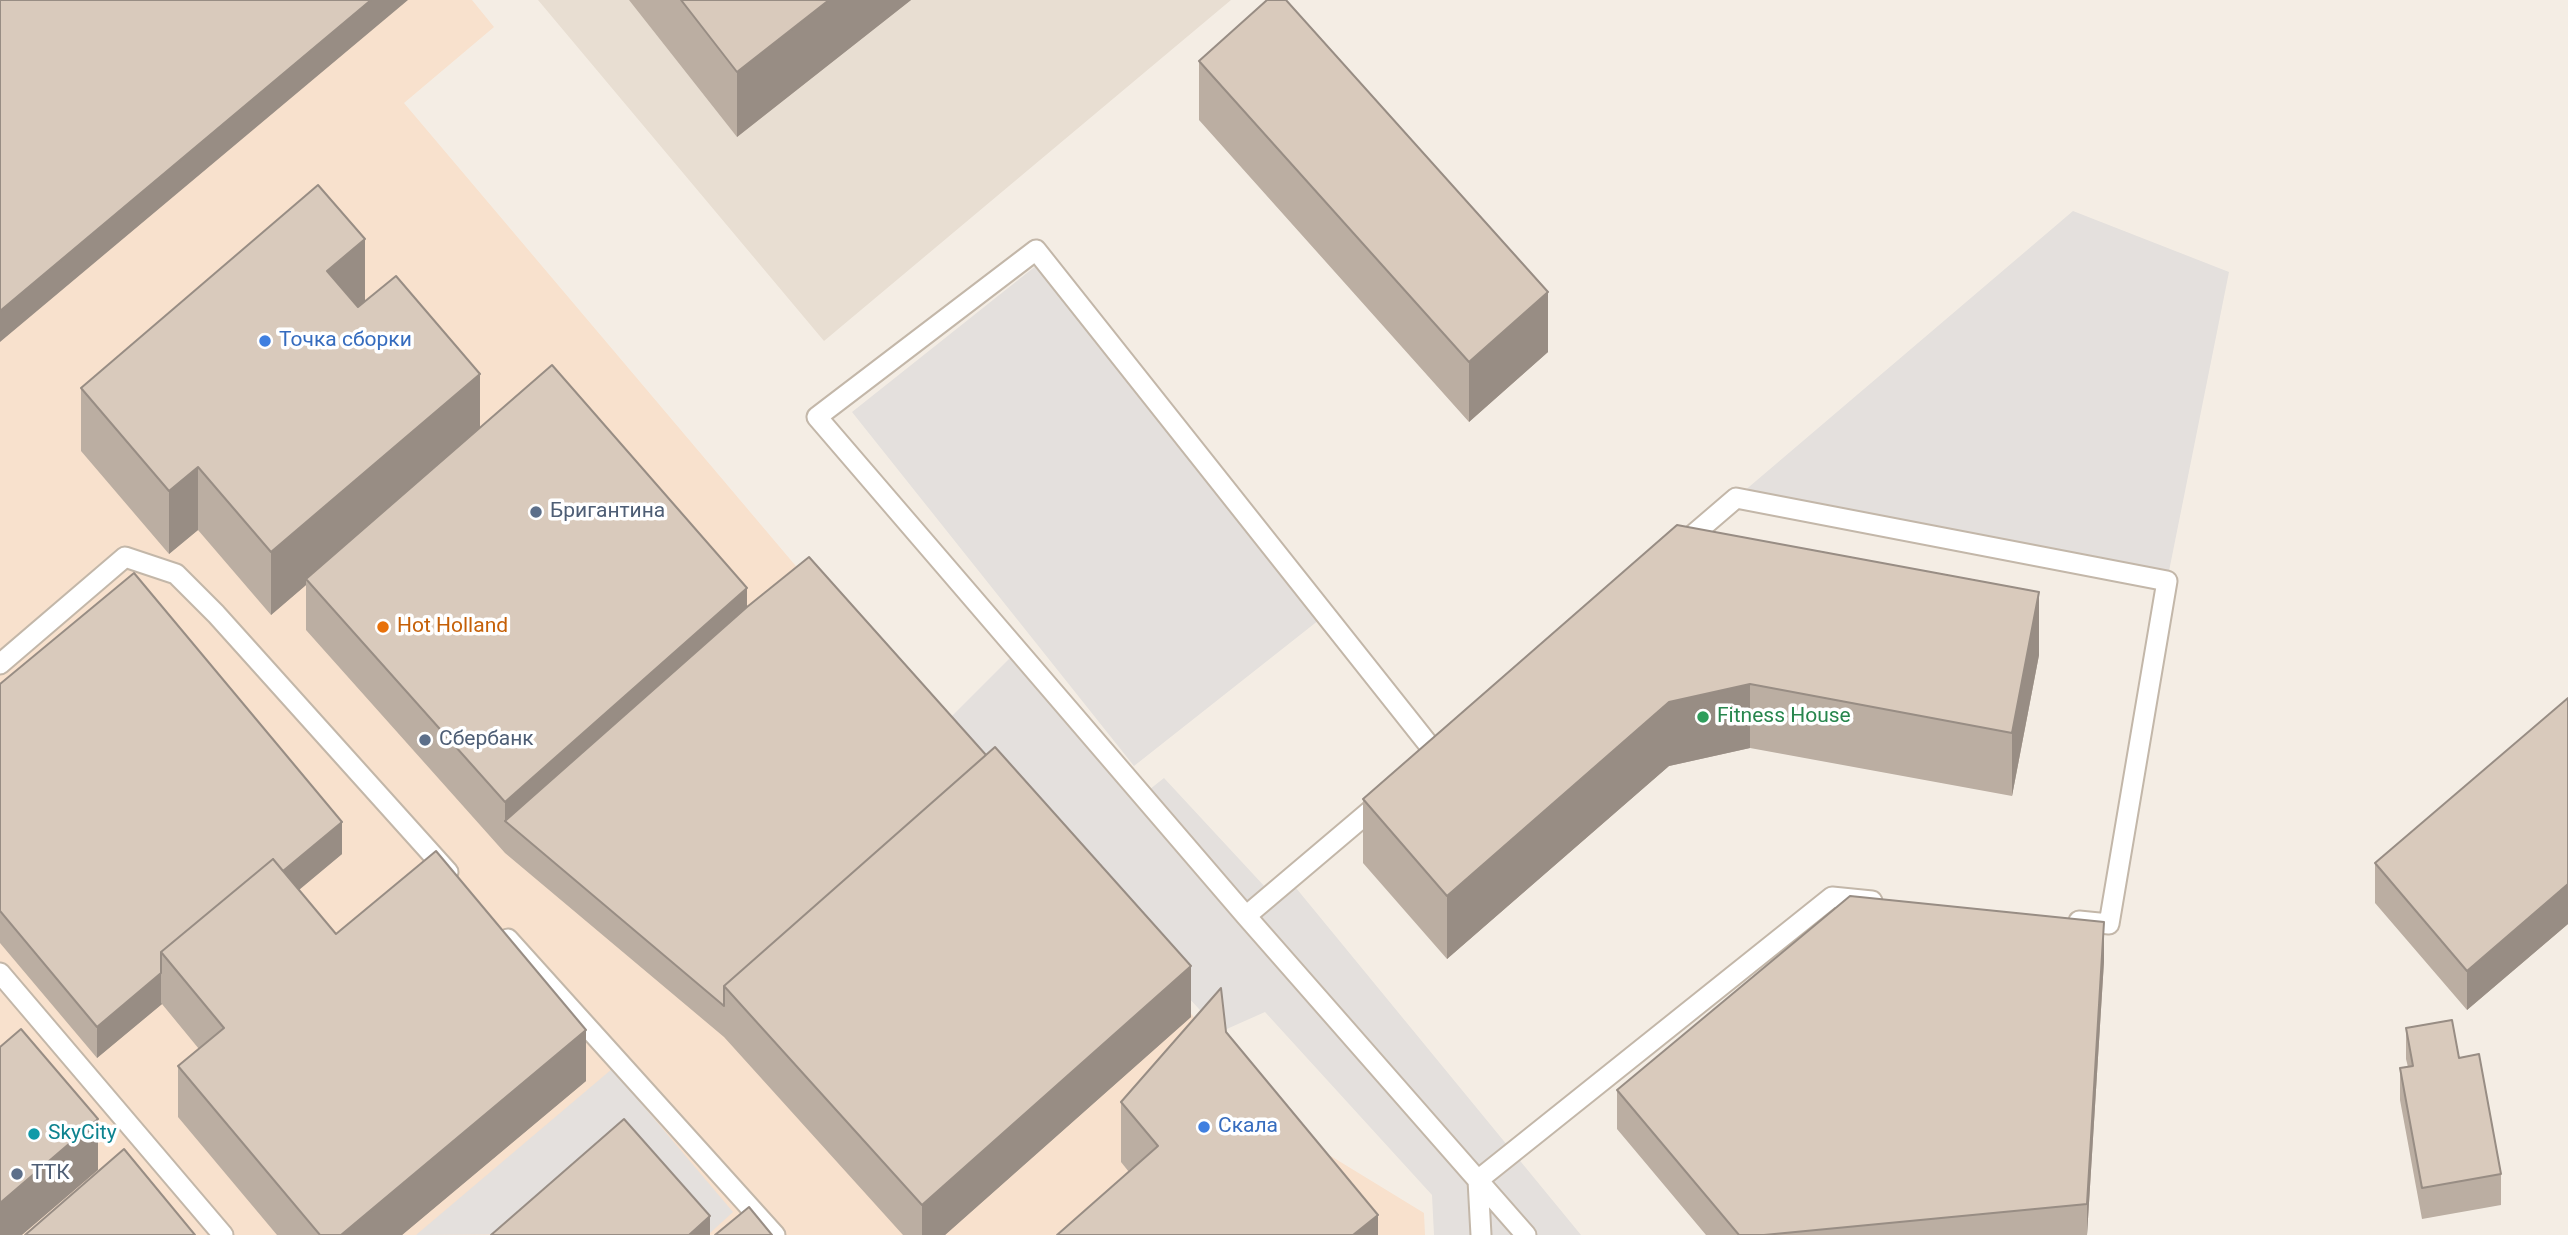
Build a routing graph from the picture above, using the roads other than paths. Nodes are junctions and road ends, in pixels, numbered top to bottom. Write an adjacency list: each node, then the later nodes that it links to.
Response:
1 (1664, 560): 8 (lane)
2 (0, 663): 5 (lane)
3 (1436, 754): 7 (lane)
4 (1394, 790): 7 (lane)
5 (458, 883)
6 (1887, 902): 11 (lane)
7 (1246, 916): 11 (lane)
8 (2053, 919)
9 (495, 924): 13 (lane)
10 (0, 973): 12 (lane)
11 (1478, 1180): 14 (lane); 15 (lane)
12 (223, 1235)
13 (775, 1235)
14 (1481, 1235)
15 (1526, 1235)

